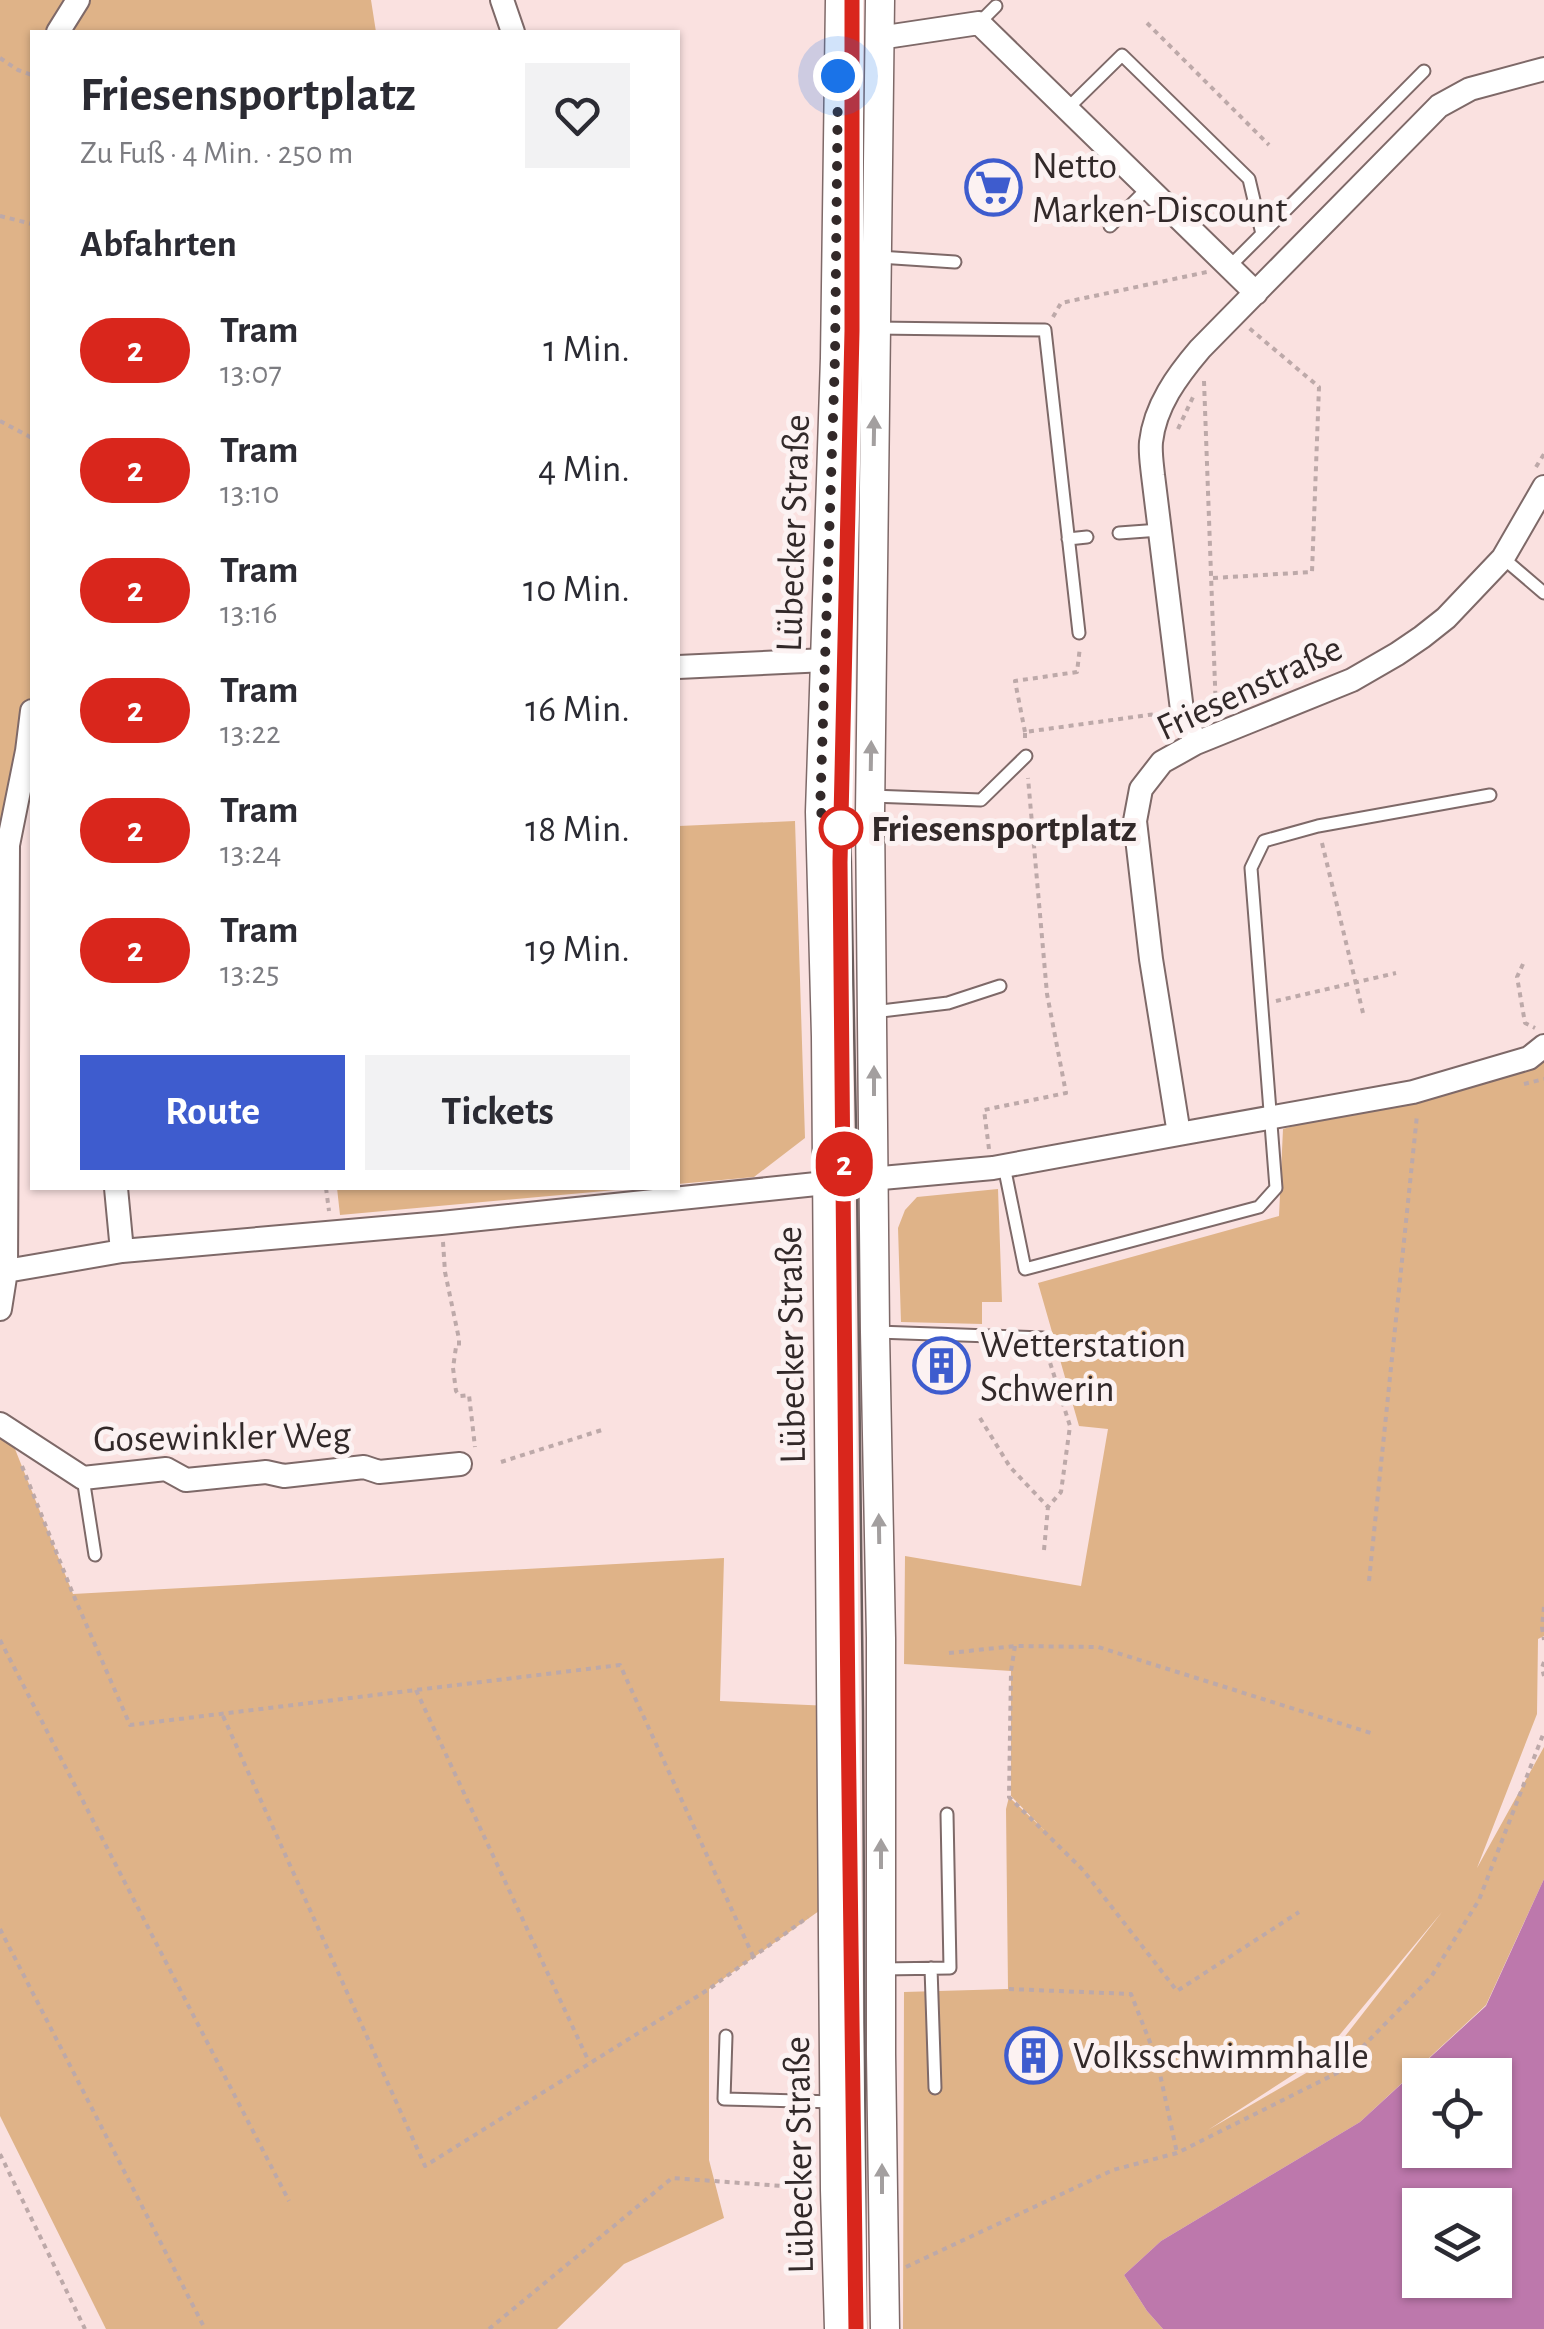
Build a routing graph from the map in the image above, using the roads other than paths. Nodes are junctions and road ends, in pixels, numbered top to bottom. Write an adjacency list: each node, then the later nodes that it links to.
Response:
1 (78, 0): 7 (street)
2 (502, 0): 8 (street)
3 (840, 0): 29 (street, Lübecker Straße)
4 (880, 0): 9 (street, Lübecker Straße)
5 (996, 6): 6 (lane)
6 (979, 23): 9 (street); 12 (street)
7 (59, 30)
8 (513, 30)
9 (879, 38): 16 (street, Lübecker Straße)
10 (1544, 69): 19 (street)
11 (1424, 71): 15 (lane)
12 (1067, 109): 13 (street); 15 (lane)
13 (1148, 188): 14 (lane); 18 (street)
14 (1110, 226)
15 (1262, 234): 18 (lane)
16 (877, 257): 17 (lane); 20 (street, Lübecker Straße)
17 (955, 262)
18 (1229, 268): 19 (street)
19 (1256, 293): 22 (street)
20 (875, 328): 25 (lane); 35 (street, Lübecker Straße, one-way to 20)
21 (1540, 478): 26 (street, Friesenstraße)
22 (1160, 530): 23 (lane); 32 (street)
23 (1119, 534)
24 (1088, 537): 25 (lane)
25 (1068, 539): 28 (lane)
26 (1503, 558): 27 (lane); 32 (street, Friesenstraße)
27 (1544, 593)
28 (1079, 633)
29 (826, 660): 30 (street); 43 (street, Lübecker Straße)
30 (680, 667)
31 (30, 727): 46 (street)
32 (1196, 744): 40 (street, Friesenstraße)
33 (1026, 756): 35 (lane)
34 (1490, 795): 39 (lane)
35 (870, 796): 37 (street, Lübecker Straße)
36 (1000, 986): 37 (lane)
37 (873, 1012): 42 (street, Lübecker Straße, one-way to 37)
38 (1544, 1046): 39 (street)
39 (1272, 1118): 40 (street); 41 (lane)
40 (1179, 1134): 41 (street)
41 (997, 1162): 42 (street)
42 (874, 1178): 43 (street); 48 (street, Lübecker Straße)
43 (826, 1182): 45 (street); 59 (street, Lübecker Straße)
44 (116, 1190): 45 (street)
45 (122, 1250): 46 (street)
46 (6, 1271): 47 (street)
47 (0, 1309)
48 (875, 1332): 49 (lane); 56 (street, Lübecker Straße, one-way to 48)
49 (1043, 1338)
50 (0, 1424): 52 (street, Gosewinkler Weg)
51 (468, 1458): 52 (street, Gosewinkler Weg)
52 (82, 1478): 53 (lane)
53 (95, 1555)
54 (947, 1814): 55 (lane)
55 (931, 1968): 56 (lane); 58 (lane)
56 (881, 1969): 61 (street, Lübecker Straße, one-way to 56)
57 (726, 2036): 59 (lane)
58 (935, 2088)
59 (835, 2102): 60 (street, Lübecker Straße)
60 (839, 2329)
61 (885, 2329)

